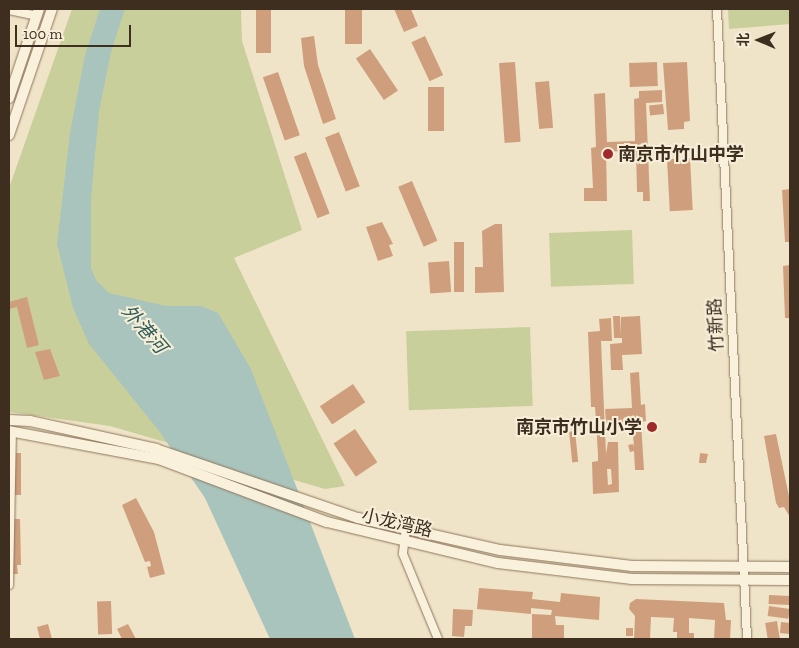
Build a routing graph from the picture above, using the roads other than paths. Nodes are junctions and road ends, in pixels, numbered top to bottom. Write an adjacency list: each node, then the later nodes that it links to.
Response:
1 (52, 9): 6 (main road)
2 (717, 9): 11 (street, 竹新路)
3 (9, 10): 4 (street)
4 (38, 12): 5 (main road)
5 (9, 98)
6 (9, 135)
7 (9, 420): 9 (main road, 小龙湾路)
8 (10, 431): 10 (main road, 小龙湾路); 15 (street)
9 (406, 528): 10 (street); 11 (main road, 小龙湾路)
10 (403, 541): 13 (main road, 小龙湾路); 16 (street)
11 (742, 567): 12 (main road, 小龙湾路); 13 (street, 竹新路)
12 (790, 568)
13 (742, 580): 14 (main road, 小龙湾路); 17 (street, 竹新路)
14 (790, 580)
15 (9, 585)
16 (438, 639)
17 (747, 639)

